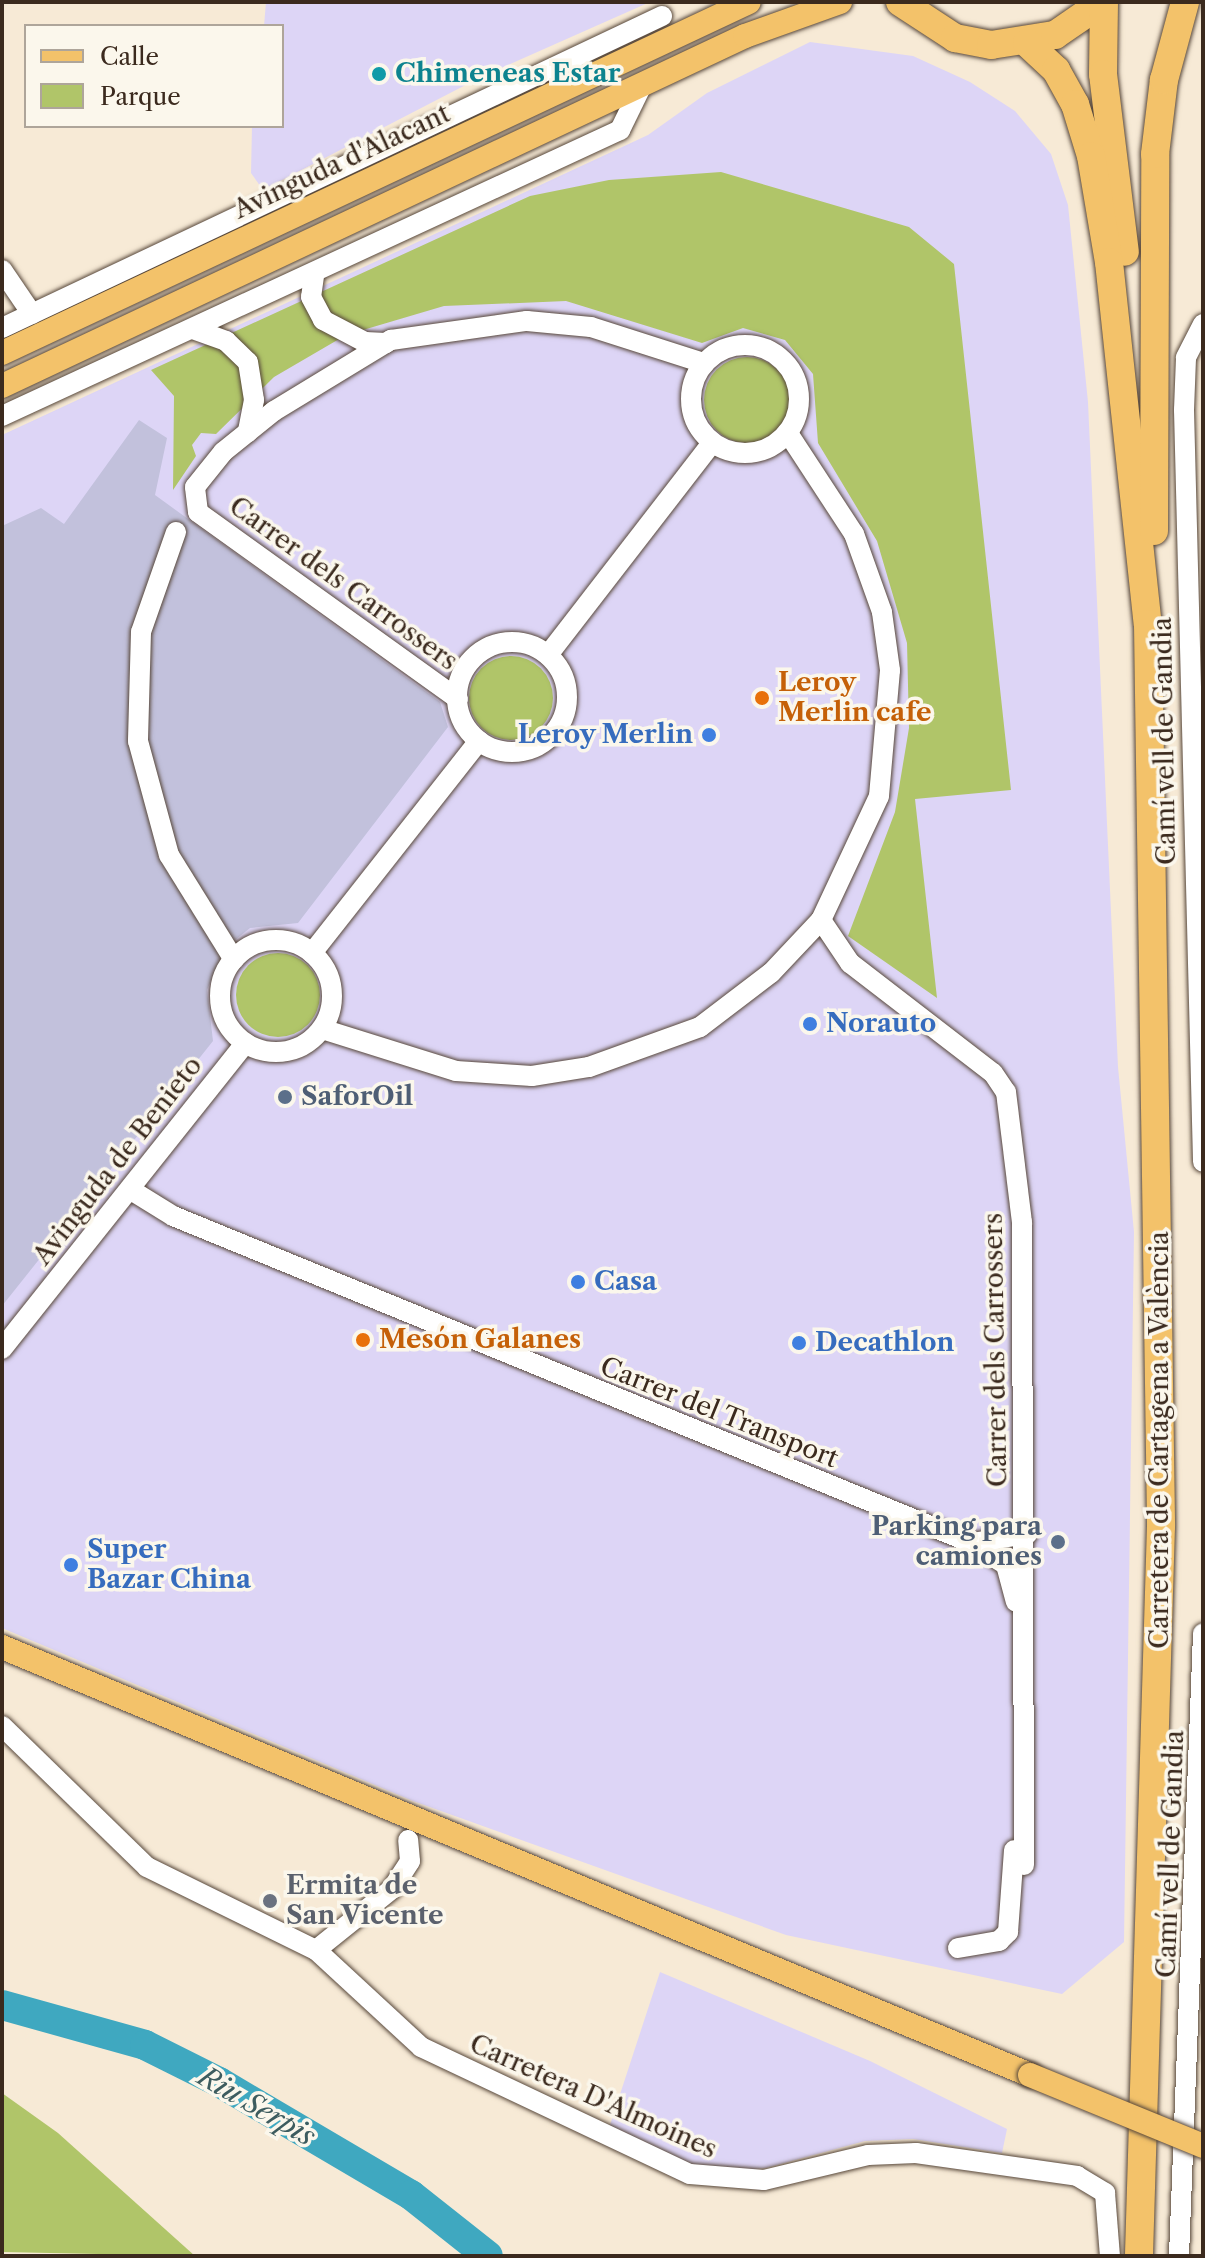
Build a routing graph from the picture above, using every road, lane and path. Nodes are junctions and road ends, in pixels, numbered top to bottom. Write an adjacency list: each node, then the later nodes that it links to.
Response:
1 (749, 2): 16 (main road, Avinguda d'Alacant)
2 (840, 2): 8 (main road)
3 (900, 2): 7 (highway)
4 (1104, 2): 7 (highway); 24 (highway)
5 (1185, 2): 25 (highway)
6 (662, 16): 11 (street, Avinguda d'Alacant)
7 (1027, 43): 24 (highway)
8 (642, 85): 10 (street); 18 (main road)
9 (2, 270): 11 (street)
10 (314, 276): 14 (street); 15 (street)
11 (32, 314): 13 (street, Avinguda d'Alacant)
12 (1203, 324): 34 (street, Camí vell de Gandia)
13 (2, 328)
14 (193, 329): 19 (street); 20 (street)
15 (386, 343): 17 (street); 20 (street)
16 (2, 353)
17 (704, 363): 21 (street); 22 (street)
18 (2, 386)
19 (2, 416)
20 (248, 432): 27 (street, Carrer dels Carrossers)
21 (788, 433): 22 (street); 29 (street)
22 (712, 443): 26 (street)
23 (176, 532): 31 (street)
24 (1142, 572): 25 (highway)
25 (1148, 624): 50 (highway, Carretera de Cartagena a València)
26 (548, 655): 27 (street); 28 (street)
27 (458, 699): 28 (street)
28 (479, 741): 30 (street)
29 (821, 920): 32 (street); 37 (street, Carrer dels Carrossers)
30 (312, 953): 31 (street); 32 (street)
31 (234, 960): 33 (street)
32 (322, 1029): 33 (street)
33 (245, 1043): 35 (street, Avinguda de Benieto)
34 (1203, 1162)
35 (131, 1190): 36 (street, Avinguda de Benieto); 38 (street, Carrer del Transport)
36 (2, 1349)
37 (1027, 1534): 38 (street); 43 (street, Carrer dels Carrossers)
38 (972, 1543): 44 (street)
39 (1203, 1633): 46 (street, Camí vell de Gandia)
40 (2, 1647): 47 (main road, bridge)
41 (5, 1728): 45 (street, Carretera D'Almoines)
42 (408, 1840): 45 (street)
43 (1024, 1865)
44 (958, 1948)
45 (316, 1950): 49 (street, Carretera D'Almoines)
46 (1197, 2079): 48 (street, Camí vell de Gandia)
47 (1203, 2146)
48 (1193, 2206): 51 (street, Camí vell de Gandia)
49 (1110, 2256)
50 (1139, 2256)
51 (1179, 2256)

